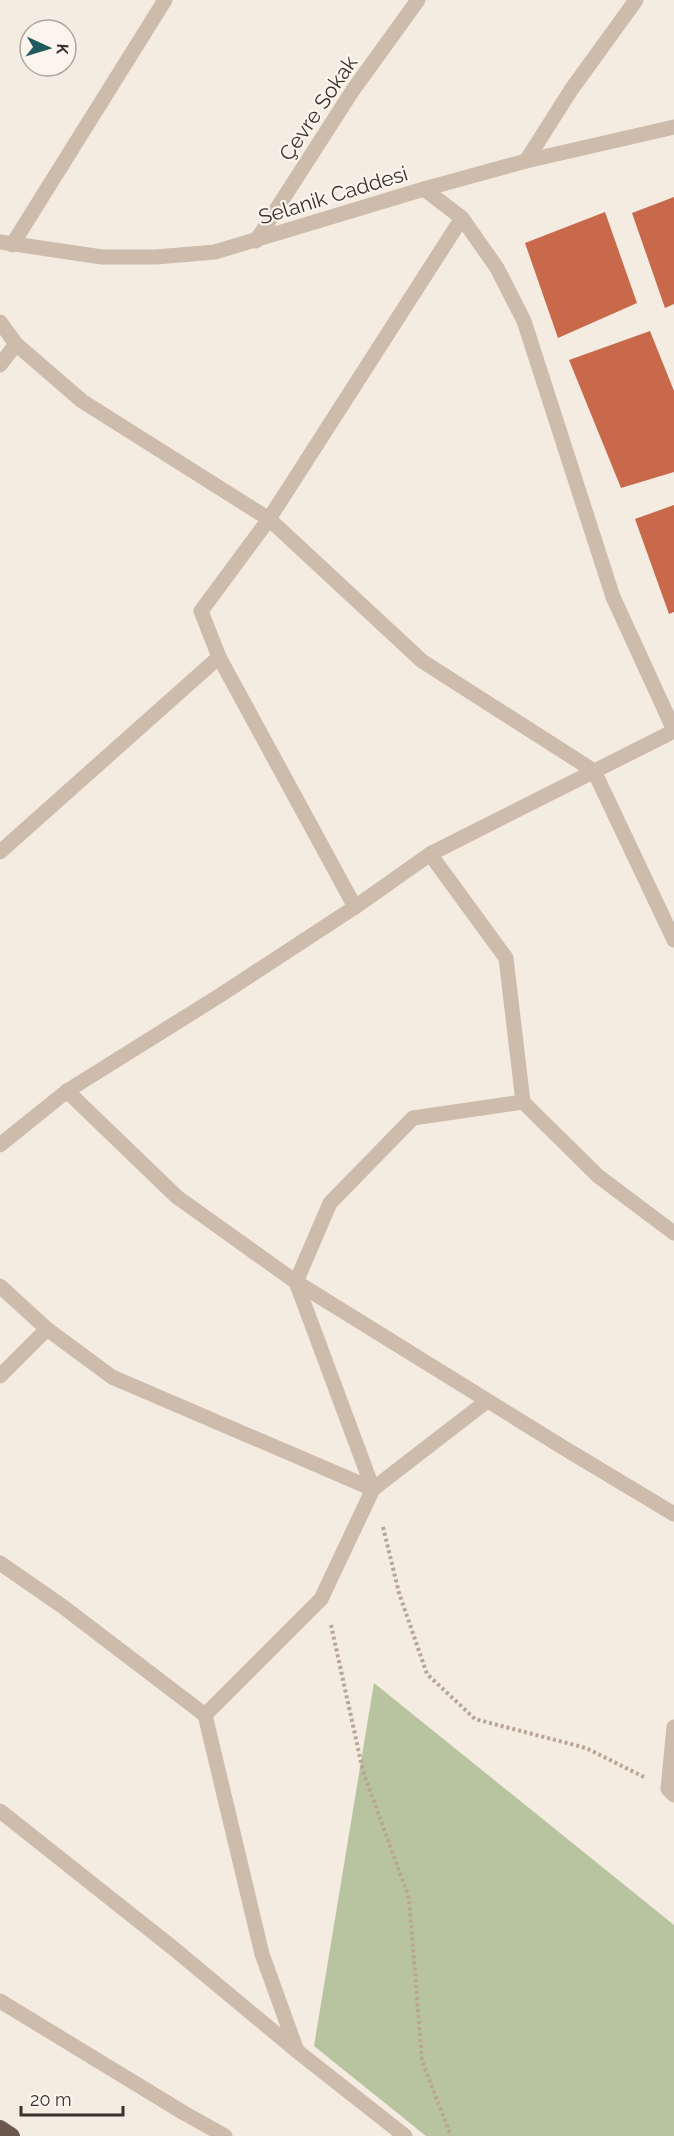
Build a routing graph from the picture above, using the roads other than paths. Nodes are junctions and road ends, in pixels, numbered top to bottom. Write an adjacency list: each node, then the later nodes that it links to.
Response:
1 (165, 0): 9 (street)
2 (418, 0): 8 (street, Çevre Sokak)
3 (636, 0): 5 (street)
4 (674, 127): 5 (street, Selanik Caddesi)
5 (526, 161): 6 (street, Selanik Caddesi)
6 (424, 189): 7 (street); 8 (street, Selanik Caddesi)
7 (462, 218): 13 (street); 15 (street)
8 (256, 241): 9 (street, Selanik Caddesi)
9 (6, 244)
10 (0, 322): 11 (street)
11 (16, 344): 12 (street); 13 (street)
12 (0, 365)
13 (269, 519): 14 (street); 16 (street)
14 (219, 657): 17 (street); 19 (street)
15 (674, 730): 16 (street)
16 (594, 771): 18 (street); 20 (street)
17 (0, 852)
18 (430, 854): 19 (street); 22 (street)
19 (355, 908): 21 (street)
20 (674, 940)
21 (67, 1091): 23 (street); 25 (street)
22 (523, 1102): 24 (street); 25 (street)
23 (0, 1145)
24 (674, 1233)
25 (296, 1282): 29 (street); 30 (street)
26 (0, 1286): 27 (street)
27 (47, 1329): 28 (street); 30 (street)
28 (0, 1376)
29 (487, 1401): 30 (street); 31 (street)
30 (373, 1489): 33 (street)
31 (674, 1514)
32 (0, 1563): 33 (street)
33 (205, 1714): 38 (street)
34 (674, 1727): 35 (street)
35 (671, 1792)
36 (0, 1810): 38 (street)
37 (0, 2001): 41 (street)
38 (297, 2051): 42 (street)
39 (0, 2128): 40 (highway)
40 (12, 2136)
41 (225, 2136)
42 (405, 2136)

